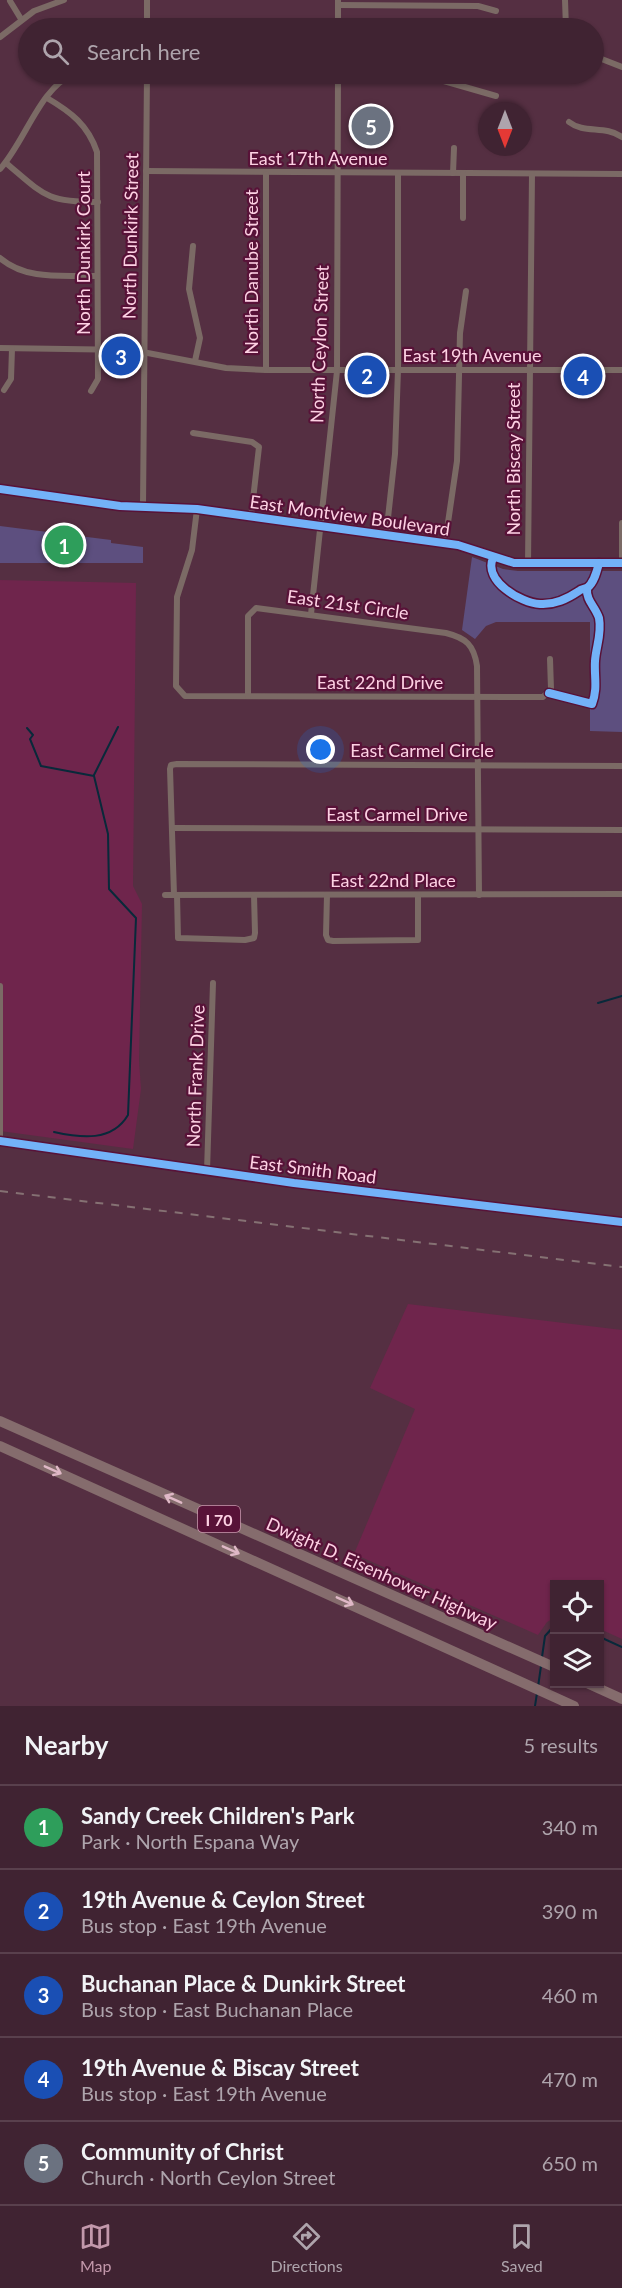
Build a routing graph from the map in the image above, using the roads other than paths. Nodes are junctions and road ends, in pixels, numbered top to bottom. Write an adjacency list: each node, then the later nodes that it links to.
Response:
1 (64, 0): 8 (street)
2 (147, 0): 9 (street)
3 (565, 0): 10 (street)
4 (9, 2): 7 (street)
5 (338, 3): 6 (street)
6 (496, 11)
7 (20, 18)
8 (23, 18)
9 (147, 18)
10 (566, 18)
11 (18, 22): 12 (street)
12 (0, 37)
13 (604, 61): 14 (street)
14 (622, 67)
15 (57, 84): 20 (street)
16 (147, 84): 26 (street, North Dunkirk Street)
17 (338, 84): 27 (street, North Ceylon Street)
18 (459, 84): 19 (street)
19 (496, 96)
20 (47, 99): 24 (street); 34 (street, North Dunkirk Court)
21 (569, 122): 22 (street)
22 (622, 137)
23 (454, 148): 29 (street)
24 (6, 163): 25 (street); 34 (street)
25 (0, 169)
26 (146, 171): 31 (street, East 17th Avenue); 43 (street, North Dunkirk Street)
27 (337, 173): 28 (street, East 17th Avenue); 31 (street, East 17th Avenue); 50 (street, North Ceylon Street)
28 (398, 173): 29 (street, East 17th Avenue); 47 (street)
29 (453, 173): 30 (street, East 17th Avenue)
30 (463, 173): 32 (street, East 17th Avenue); 35 (street)
31 (266, 174): 46 (street, North Danube Street)
32 (532, 174): 33 (street, East 17th Avenue); 45 (street, North Biscay Street)
33 (622, 174)
34 (98, 202): 38 (street, North Dunkirk Court)
35 (463, 218)
36 (193, 246): 44 (street)
37 (0, 258): 38 (street)
38 (97, 276): 42 (street, North Dunkirk Court)
39 (465, 291): 48 (street)
40 (0, 348): 41 (street, East 19th Avenue)
41 (12, 349): 42 (street, East 19th Avenue); 51 (street)
42 (98, 350): 43 (street, East 19th Avenue); 52 (street, North Dunkirk Court)
43 (144, 351): 44 (street, East 19th Avenue); 55 (street, North Dunkirk Street)
44 (195, 361): 46 (street, East 19th Avenue)
45 (528, 369): 48 (street, East 19th Avenue); 49 (street, East 19th Avenue); 63 (street, North Biscay Street)
46 (266, 370): 50 (street, East 19th Avenue)
47 (398, 370): 48 (street, East 19th Avenue); 50 (street, East 19th Avenue); 60 (street)
48 (459, 370): 61 (street)
49 (622, 370)
50 (337, 371): 59 (street, North Ceylon Street)
51 (4, 390)
52 (92, 391)
53 (193, 433): 57 (street)
54 (0, 489): 55 (street, East Montview Boulevard)
55 (143, 506): 56 (street, East Montview Boulevard)
56 (197, 509): 57 (street, East Montview Boulevard); 66 (street, East 22nd Drive)
57 (251, 517): 59 (street, East Montview Boulevard)
58 (622, 523): 62 (street)
59 (321, 527): 60 (street, East Montview Boulevard); 64 (street, North Ceylon Street)
60 (386, 536): 61 (street, East Montview Boulevard)
61 (445, 543): 63 (street, East Montview Boulevard)
62 (622, 563): 63 (street, East Montview Boulevard)
63 (528, 564)
64 (311, 614): 66 (street, East 21st Circle); 67 (street, East 21st Circle)
65 (550, 659): 67 (street, East 22nd Drive)
66 (248, 696): 67 (street, East 22nd Drive)
67 (477, 697): 68 (street, East 21st Circle)
68 (478, 765): 69 (street, East Carmel Circle); 70 (street, East Carmel Circle); 71 (street, East 21st Circle)
69 (622, 766)
70 (173, 828): 71 (street, East Carmel Drive); 75 (street, East Carmel Circle)
71 (478, 829): 72 (street, East Carmel Drive); 79 (street, East 21st Circle)
72 (622, 830)
73 (622, 894): 79 (street, East 22nd Place)
74 (165, 895): 75 (street, East 22nd Place)
75 (175, 895): 76 (street, East 22nd Place); 76 (street, East Carmel Circle)
76 (254, 895): 77 (street, East 22nd Place)
77 (327, 895): 78 (street, East 22nd Place); 78 (street)
78 (418, 895): 79 (street, East 22nd Place)
79 (479, 895)
80 (213, 983): 85 (street, North Frank Drive)
81 (0, 986): 82 (street)
82 (0, 1049): 83 (street)
83 (0, 1136)
84 (0, 1141): 85 (street, East Smith Road)
85 (207, 1171): 86 (street, East Smith Road)
86 (622, 1222)
87 (0, 1421): 89 (highway, Dwight D. Eisenhower Highway / I 70, one-way to 87)
88 (0, 1446): 93 (highway, I 70, one-way to 93)
89 (550, 1665)
90 (604, 1685): 92 (highway)
91 (599, 1688): 94 (highway)
92 (622, 1692)
93 (549, 1696): 95 (highway); 96 (highway, I 70)
94 (622, 1699)
95 (566, 1706)
96 (574, 1706)

